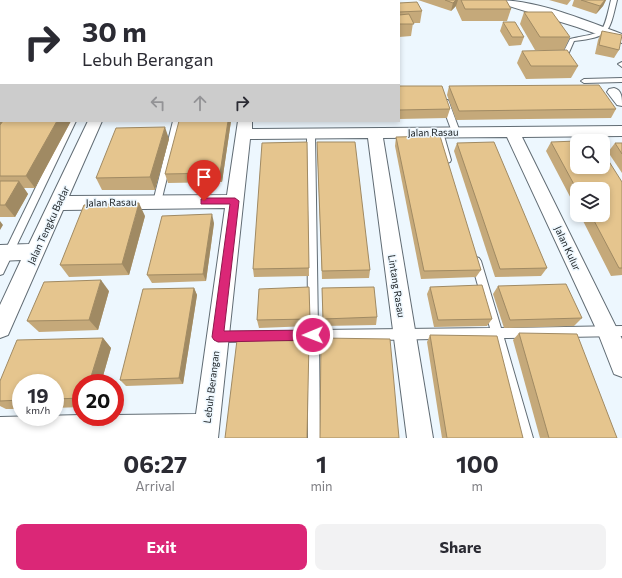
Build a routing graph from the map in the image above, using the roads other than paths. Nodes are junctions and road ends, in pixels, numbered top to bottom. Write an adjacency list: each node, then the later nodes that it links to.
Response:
1 (504, 0): 3 (street)
2 (614, 0): 3 (lane)
3 (606, 30): 4 (street); 5 (street); 6 (lane)
4 (622, 32)
5 (622, 39)
6 (550, 58)
7 (584, 80): 8 (lane)
8 (622, 80)
9 (443, 98): 16 (lane)
10 (71, 122): 26 (lane)
11 (96, 122): 23 (street, Jalan Tengku Badar)
12 (177, 122): 22 (lane)
13 (244, 128): 19 (street, Jalan Rasau); 21 (street, Lebuh Berangan)
14 (622, 131): 17 (street, Jalan Rasau)
15 (439, 132): 16 (street, Jalan Rasau); 18 (street, Jalan Rasau); 20 (lane)
16 (456, 132): 17 (street, Jalan Rasau)
17 (512, 132): 29 (street, Jalan Kulur)
18 (375, 133): 19 (street, Jalan Rasau); 31 (street, Lintang Rasau)
19 (311, 134): 32 (lane)
20 (450, 170)
21 (235, 201): 22 (street, Jalan Rasau); 33 (street, Lebuh Berangan)
22 (157, 202): 23 (street, Jalan Rasau)
23 (59, 203): 25 (street, Jalan Tengku Badar)
24 (473, 251): 30 (lane)
25 (34, 252): 26 (street); 28 (street, Jalan Tengku Badar)
26 (4, 253): 27 (lane)
27 (0, 271)
28 (0, 328)
29 (615, 331): 30 (lane); 34 (street, Jalan Kulur)
30 (496, 333): 31 (lane); 39 (lane)
31 (405, 334): 32 (lane); 38 (street, Lintang Rasau)
32 (313, 335): 33 (lane); 37 (lane)
33 (218, 337): 36 (street, Lebuh Berangan)
34 (622, 366)
35 (0, 429): 36 (street)
36 (206, 432)
37 (314, 438)
38 (420, 438)
39 (527, 438)

